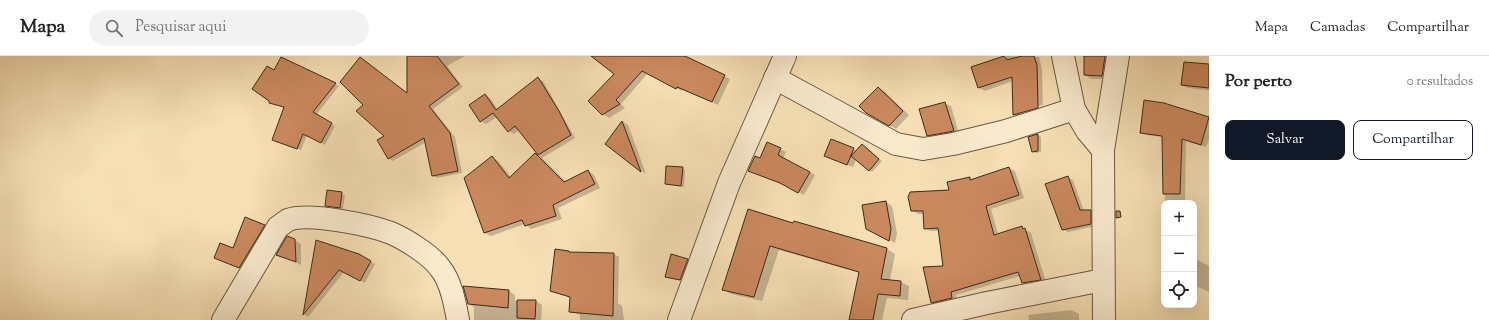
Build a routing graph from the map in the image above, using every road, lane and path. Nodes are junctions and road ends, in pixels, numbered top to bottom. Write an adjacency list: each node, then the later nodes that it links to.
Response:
1 (785, 56): 4 (street)
2 (1063, 56): 5 (street)
3 (1118, 56): 6 (street)
4 (775, 78): 5 (street); 10 (street)
5 (1074, 109): 6 (street)
6 (1103, 150): 7 (street)
7 (1103, 280): 11 (street); 12 (street)
8 (222, 320): 9 (street)
9 (458, 320)
10 (679, 320)
11 (913, 320)
12 (1104, 320)

